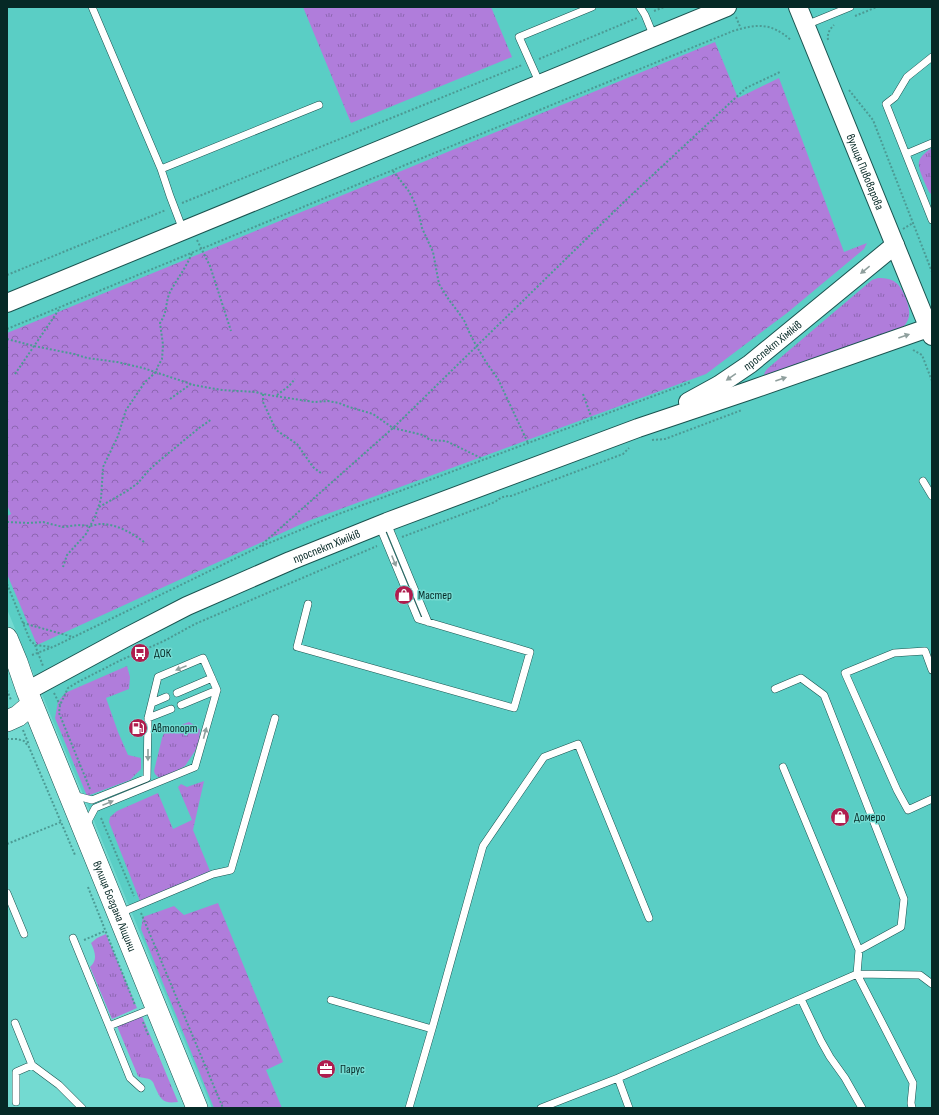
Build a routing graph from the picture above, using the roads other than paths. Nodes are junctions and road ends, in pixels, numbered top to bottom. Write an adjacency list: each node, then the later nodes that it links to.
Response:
1 (92, 7): 14 (lane)
2 (592, 7): 10 (lane)
3 (640, 7): 8 (lane)
4 (728, 7): 8 (street)
5 (798, 7): 7 (street, вулиця Пивоварова)
6 (850, 7): 7 (lane)
7 (806, 25): 17 (street, вулиця Пивоварова)
8 (654, 37): 10 (street)
9 (932, 57): 13 (lane)
10 (540, 84): 16 (street)
11 (319, 105): 14 (lane)
12 (932, 143): 13 (lane)
13 (906, 154): 15 (lane)
14 (161, 169): 16 (lane)
15 (932, 219)
16 (183, 231): 18 (street)
17 (894, 240): 19 (street, вулиця Пивоварова); 20 (street, проспект Хіміків, one-way to 20)
18 (7, 303)
19 (930, 332): 20 (street, проспект Хіміків, one-way to 19)
20 (643, 434): 23 (street, проспект Хіміків)
21 (924, 481): 22 (lane)
22 (932, 496)
23 (383, 524): 25 (lane); 25 (lane, one-way to 25); 30 (street, проспект Хіміків)
24 (308, 604): 25 (lane)
25 (428, 622)
26 (7, 638): 30 (main road, вулиця Богдана Ліщини)
27 (928, 650): 28 (lane); 43 (lane)
28 (932, 670)
29 (212, 678): 32 (lane); 33 (lane); 35 (lane, one-way to 35)
30 (22, 689): 40 (main road, проспект Хіміків); 42 (main road, вулиця Богдана Ліщини)
31 (775, 689): 50 (lane)
32 (216, 690): 36 (lane); 44 (lane, one-way to 32)
33 (177, 693)
34 (166, 697): 35 (lane)
35 (152, 703): 38 (lane)
36 (181, 705)
37 (171, 709): 38 (lane)
38 (148, 718): 42 (lane, one-way to 42)
39 (275, 718): 46 (lane)
40 (7, 720)
41 (783, 767): 50 (lane)
42 (69, 794): 44 (main road, вулиця Богдана Ліщини)
43 (932, 799)
44 (84, 830): 46 (main road, вулиця Богдана Ліщини)
45 (7, 893): 48 (lane)
46 (117, 914): 55 (main road, вулиця Богдана Ліщини)
47 (649, 918): 58 (lane)
48 (24, 934)
49 (74, 941): 57 (lane)
50 (859, 950): 51 (lane)
51 (857, 974): 52 (lane); 53 (lane); 69 (lane)
52 (932, 984)
53 (801, 998): 60 (lane); 68 (lane)
54 (331, 1000): 58 (lane)
55 (147, 1010): 57 (lane); 63 (main road, вулиця Богдана Ліщини)
56 (15, 1023): 59 (lane)
57 (109, 1026): 61 (lane)
58 (432, 1029): 65 (lane)
59 (32, 1065): 62 (lane); 64 (lane)
60 (618, 1078): 66 (lane); 67 (lane)
61 (141, 1088)
62 (16, 1102)
63 (196, 1107)
64 (82, 1108)
65 (409, 1108)
66 (541, 1108)
67 (629, 1108)
68 (862, 1108)
69 (912, 1108)

